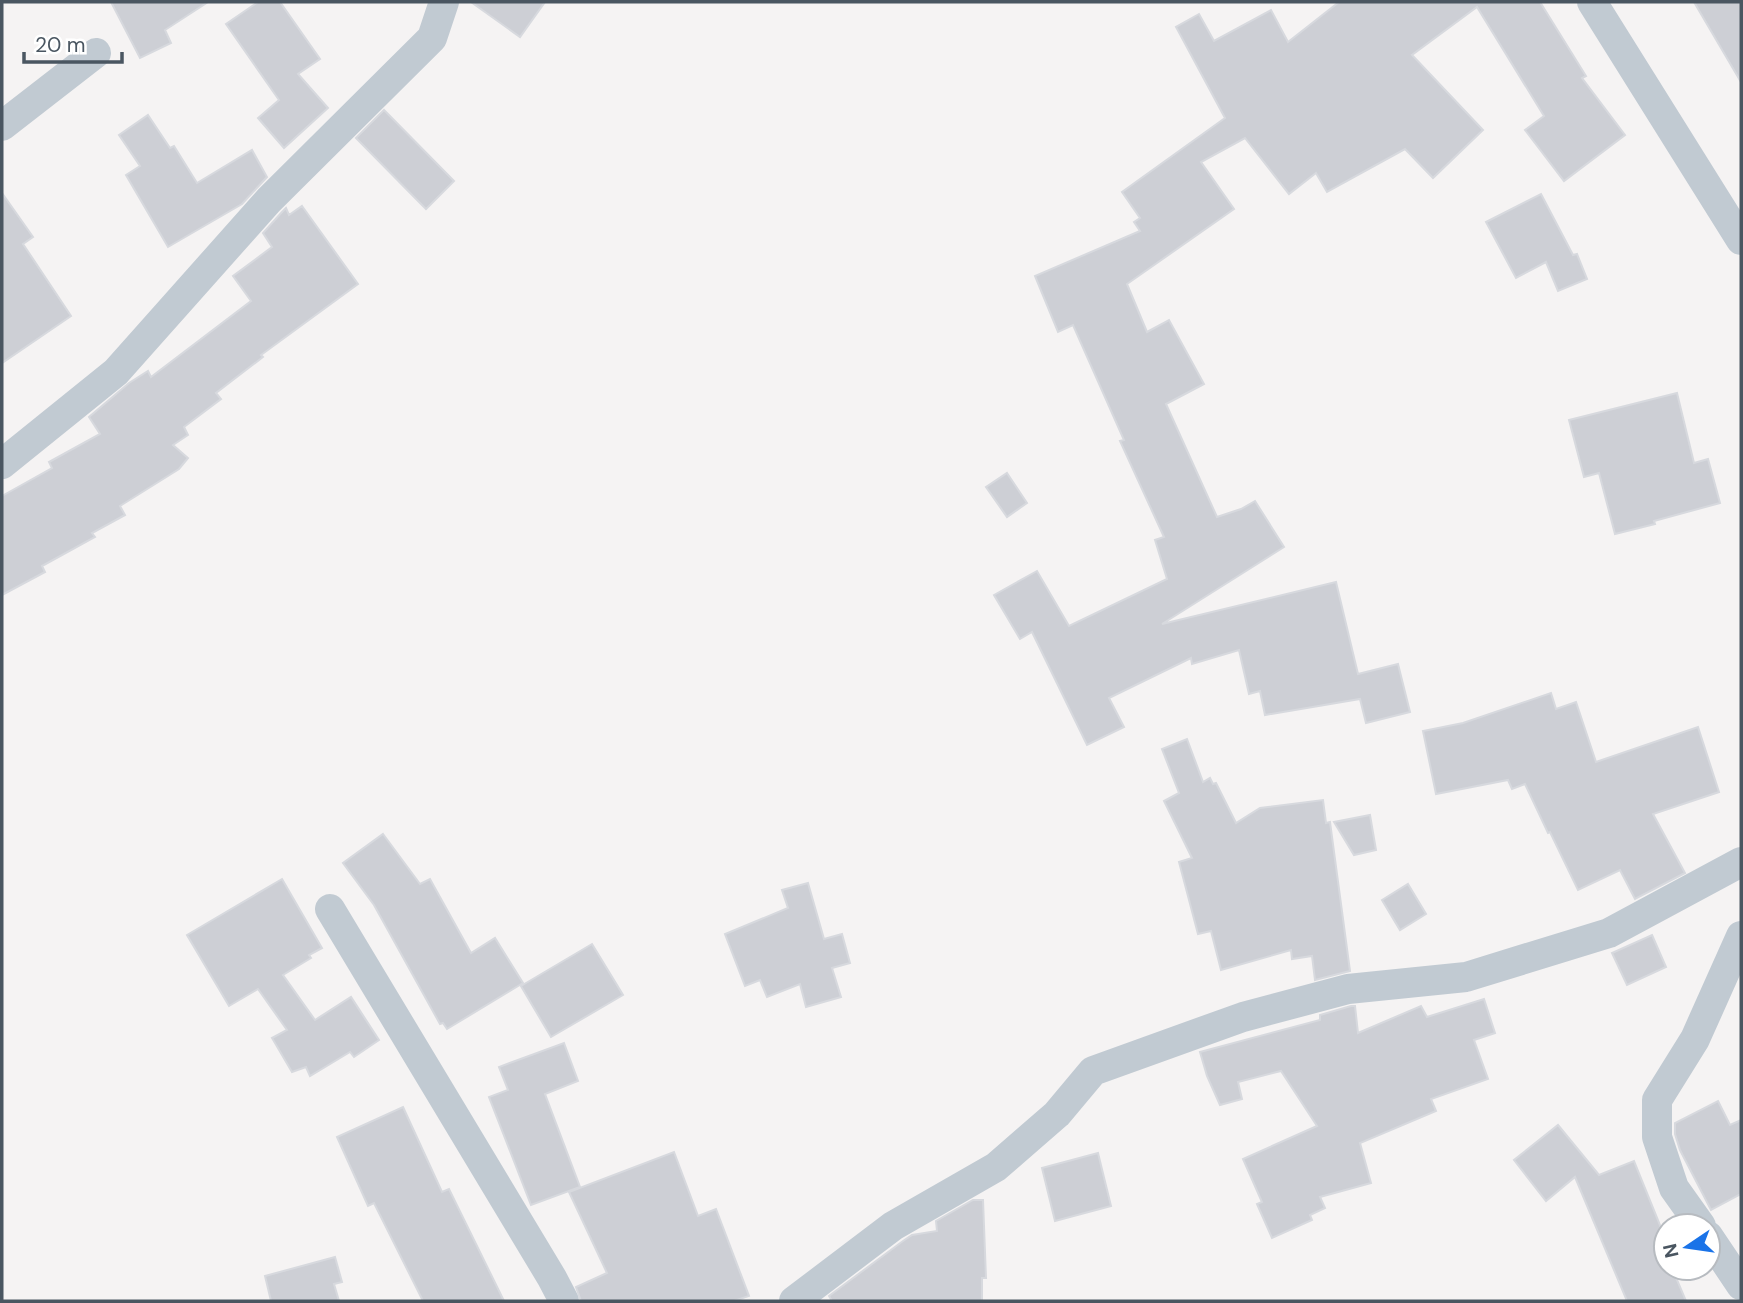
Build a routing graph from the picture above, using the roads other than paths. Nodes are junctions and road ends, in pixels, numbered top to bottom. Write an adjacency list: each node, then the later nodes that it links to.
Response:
1 (444, 2): 6 (street)
2 (1592, 2): 5 (street)
3 (96, 53): 4 (street)
4 (2, 126)
5 (1741, 240)
6 (2, 464)
7 (1741, 862): 14 (street)
8 (330, 909): 13 (street)
9 (1741, 936): 10 (street)
10 (1691, 1212)
11 (1722, 1257): 12 (street)
12 (1741, 1285)
13 (564, 1301)
14 (794, 1301)

